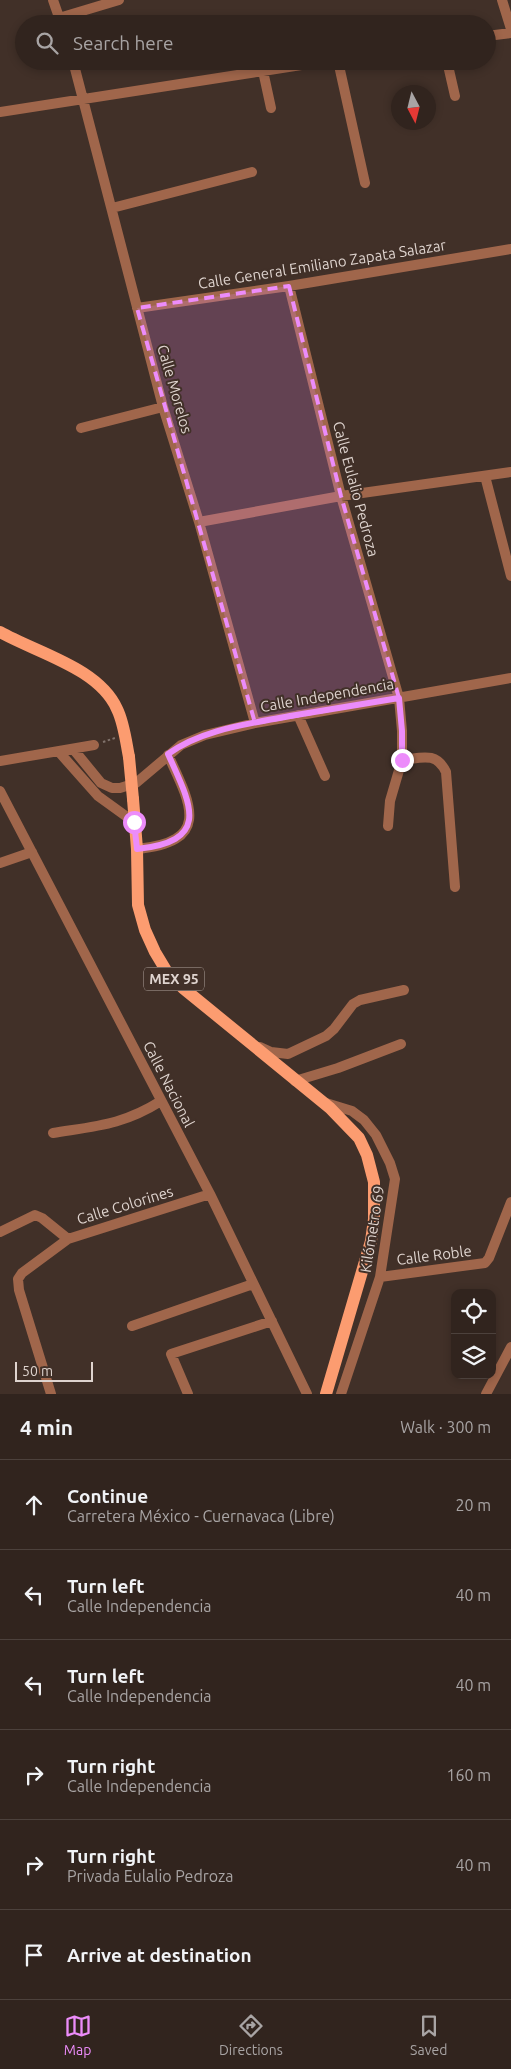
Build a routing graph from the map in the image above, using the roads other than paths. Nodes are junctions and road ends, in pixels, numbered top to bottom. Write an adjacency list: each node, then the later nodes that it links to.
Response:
1 (54, 0): 4 (street)
2 (119, 0): 5 (street)
3 (502, 0): 6 (street)
4 (58, 15)
5 (77, 15)
6 (511, 29)
7 (511, 33): 8 (street)
8 (496, 35)
9 (76, 70): 15 (street, Calle Morelos)
10 (269, 70): 13 (street)
11 (340, 70): 19 (street)
12 (449, 70): 14 (street)
13 (263, 71): 15 (street); 16 (street)
14 (455, 96)
15 (84, 99): 17 (street); 20 (street, Calle Morelos)
16 (271, 108)
17 (0, 112)
18 (252, 172): 20 (street)
19 (365, 184)
20 (112, 208): 23 (street, Calle Morelos)
21 (511, 249): 22 (street, Calle General Emiliano Zapata Salazar)
22 (288, 286): 23 (street, Calle General Emiliano Zapata Salazar); 28 (street, Calle Eulalio Pedroza)
23 (137, 308): 24 (street, Calle Morelos)
24 (163, 407): 25 (street); 29 (street, Calle Morelos)
25 (81, 428)
26 (511, 472): 27 (street)
27 (485, 476): 28 (street); 30 (street)
28 (340, 496): 29 (street); 33 (street, Calle Eulalio Pedroza)
29 (199, 522): 35 (street, Calle Morelos)
30 (511, 576)
31 (0, 632): 44 (main road, MEX 95, bridge)
32 (511, 678): 33 (street, Calle Independencia)
33 (399, 698): 34 (street, Calle Independencia); 40 (street, Calle Eulalio Pedroza)
34 (298, 715): 35 (street, Calle Independencia); 42 (street)
35 (255, 723): 39 (street, Calle Independencia)
36 (94, 745): 37 (street)
37 (74, 750): 38 (street); 39 (street, Calle Independencia)
38 (59, 752): 41 (street); 44 (street)
39 (168, 754): 46 (street)
40 (402, 760): 45 (street, Calle Eulalio Pedroza); 49 (street)
41 (0, 761)
42 (325, 776)
43 (0, 790): 47 (street, Calle Nacional)
44 (134, 822): 46 (main road, MEX 95)
45 (388, 826)
46 (137, 849): 51 (main road, MEX 95)
47 (32, 852): 48 (street); 54 (street, Calle Nacional)
48 (0, 863)
49 (456, 887)
50 (404, 990): 51 (street)
51 (244, 1039): 53 (main road, MEX 95)
52 (401, 1044): 53 (street)
53 (296, 1081): 55 (main road, MEX 95)
54 (161, 1101): 56 (street); 57 (street, Calle Nacional)
55 (320, 1101): 61 (street, Kilómetro 69); 70 (main road, MEX 95)
56 (53, 1133)
57 (210, 1194): 60 (street, Calle Colorines); 62 (street, Calle Nacional)
58 (511, 1202): 61 (street, Calle Roble)
59 (0, 1232): 60 (street, Calle Colorines)
60 (68, 1239): 67 (street)
61 (380, 1277): 71 (street, Kilómetro 69)
62 (253, 1284): 63 (street, Calle Nacional); 64 (street)
63 (272, 1321): 68 (street); 69 (street, Calle Nacional)
64 (132, 1326)
65 (511, 1347): 66 (street)
66 (508, 1365): 72 (street)
67 (51, 1394)
68 (188, 1394)
69 (308, 1394)
70 (326, 1394)
71 (340, 1394)
72 (486, 1394)

